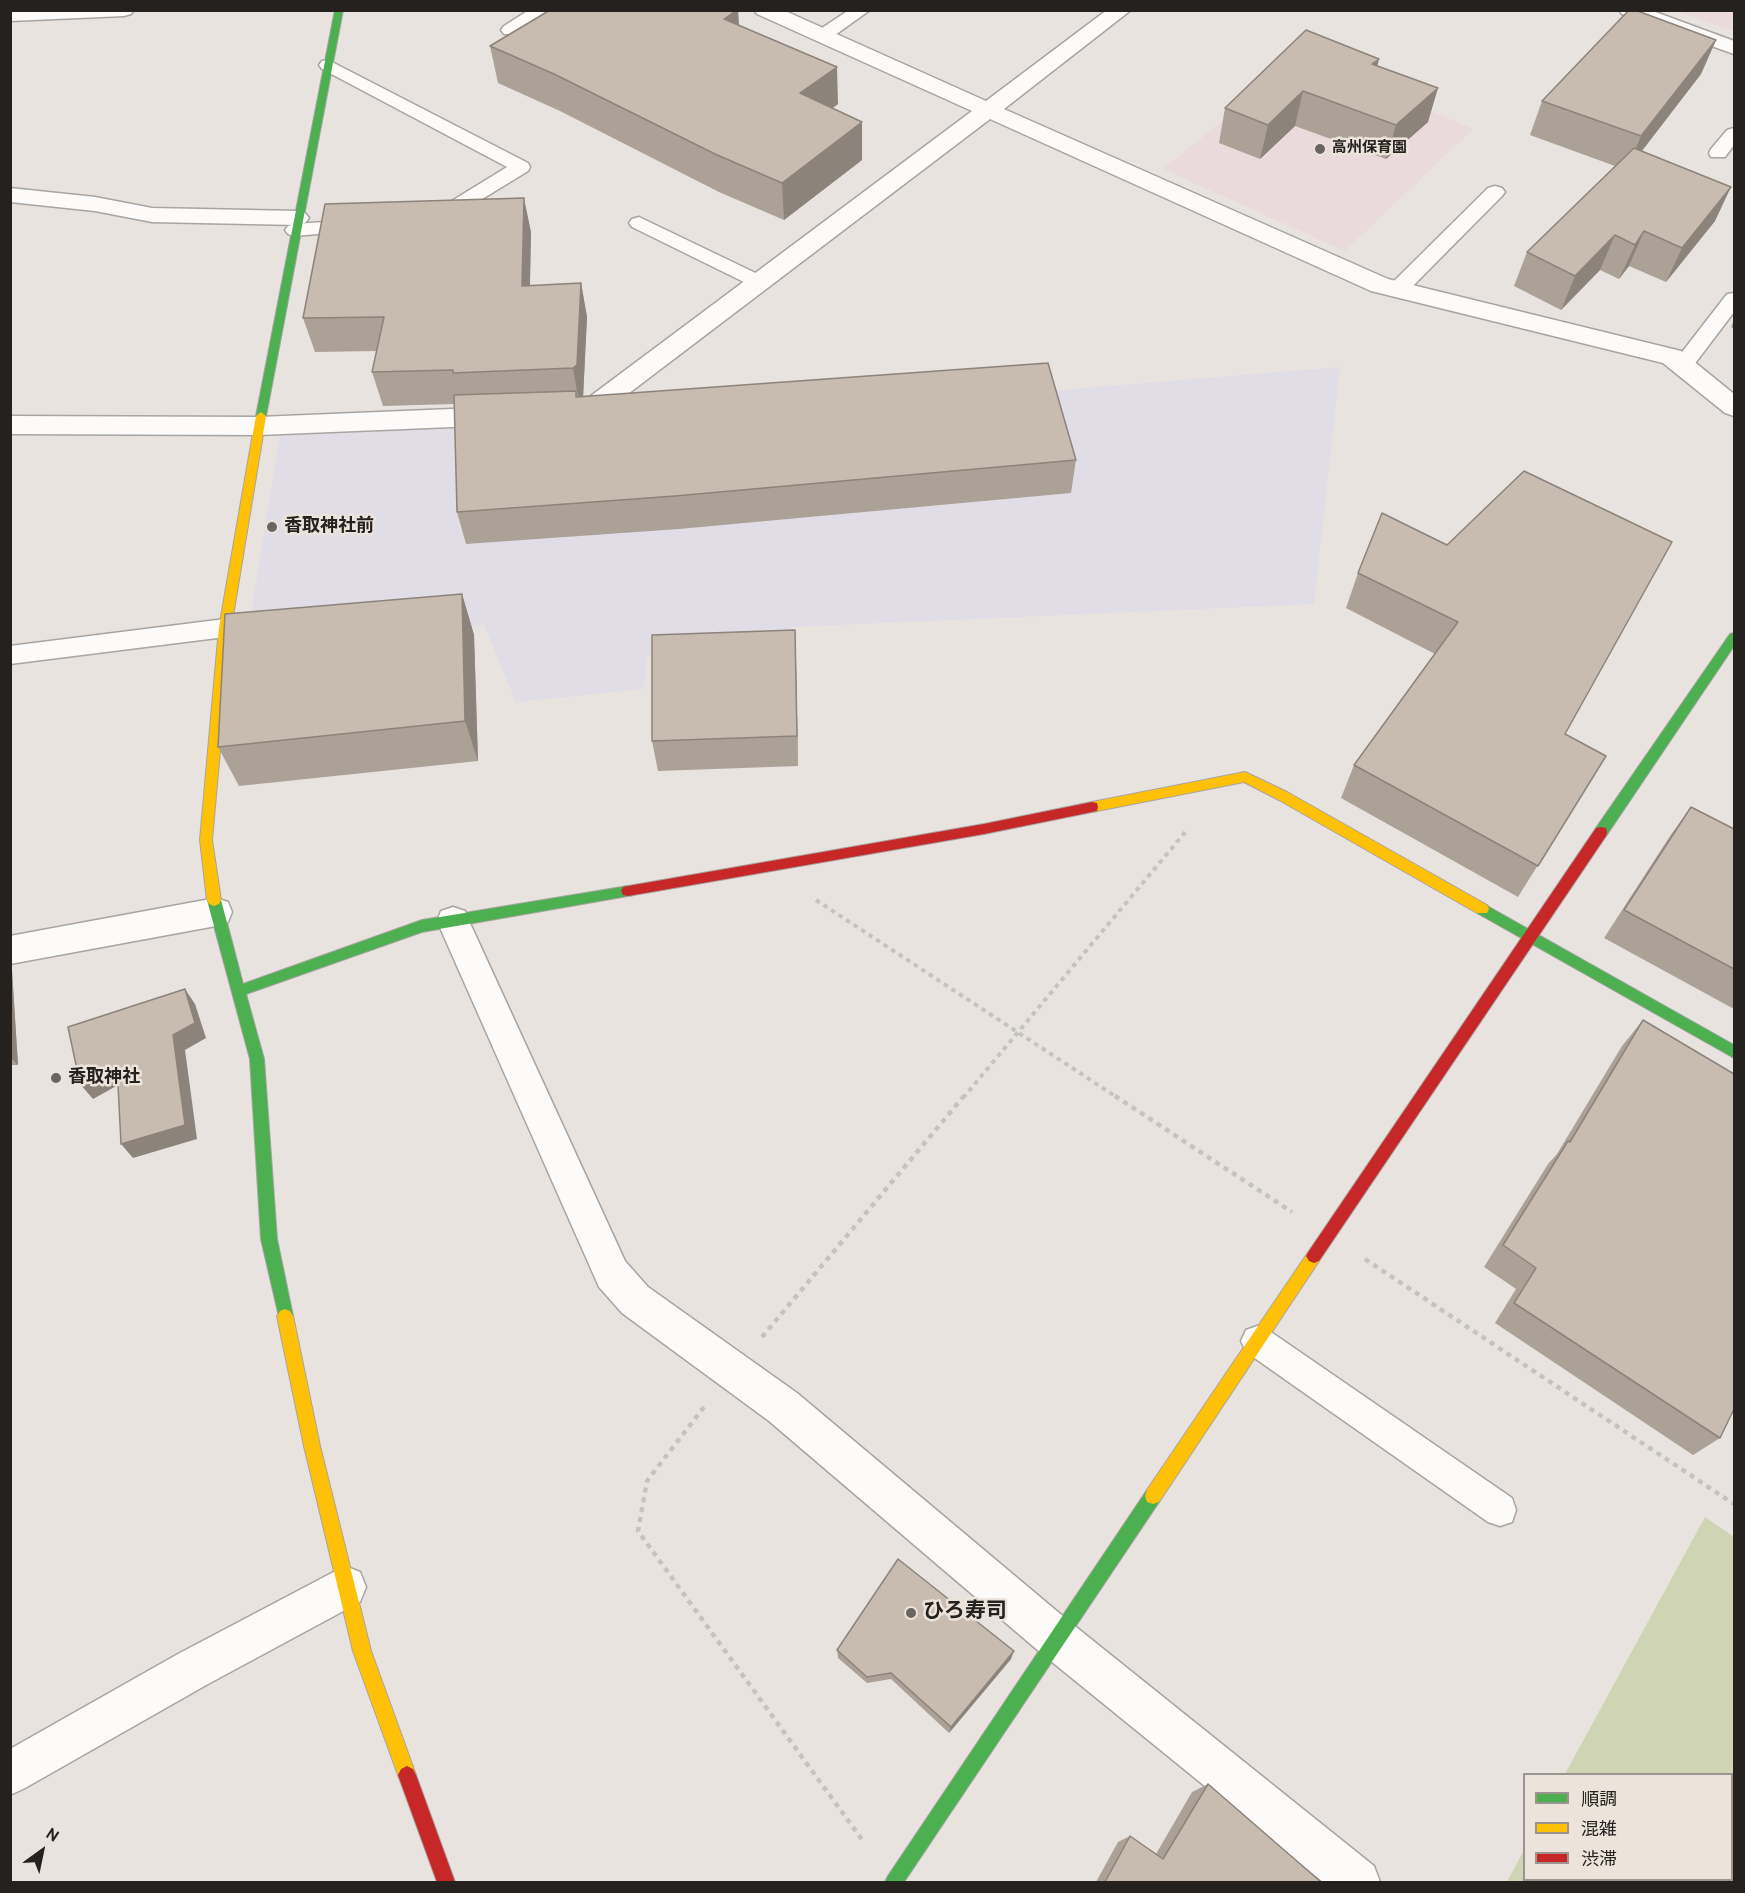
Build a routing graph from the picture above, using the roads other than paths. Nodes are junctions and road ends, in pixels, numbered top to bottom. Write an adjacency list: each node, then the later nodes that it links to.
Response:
1 (124, 10): 8 (street)
2 (339, 10): 12 (street)
3 (542, 10): 9 (lane)
4 (764, 10): 10 (street)
5 (862, 10): 10 (lane)
6 (1120, 10): 13 (street)
7 (1629, 10): 11 (street)
8 (10, 15)
9 (510, 30)
10 (822, 36): 13 (street)
11 (1734, 48)
12 (328, 65): 18 (lane); 20 (street)
13 (989, 110): 22 (street); 23 (street)
14 (1734, 134): 15 (lane)
15 (1718, 153)
16 (1495, 192): 23 (lane)
17 (10, 195): 20 (street)
18 (422, 221)
19 (639, 223): 22 (lane)
20 (296, 224): 21 (lane); 28 (street)
21 (376, 224)
22 (761, 283): 28 (street)
23 (1398, 289): 25 (street)
24 (1734, 299): 25 (lane)
25 (1683, 365): 26 (street)
26 (1734, 407)
27 (10, 425): 28 (street)
28 (259, 426): 29 (street)
29 (225, 628): 31 (lane); 32 (street)
30 (1734, 637): 34 (street)
31 (10, 655)
32 (216, 912): 35 (street); 36 (street)
33 (453, 921): 34 (street); 36 (street); 41 (street)
34 (1532, 936): 37 (street); 38 (street)
35 (10, 950)
36 (239, 990): 40 (street)
37 (1734, 1052)
38 (1257, 1341): 39 (lane); 41 (street)
39 (1500, 1510)
40 (345, 1587): 42 (street); 43 (street)
41 (1056, 1638): 44 (street); 45 (street)
42 (10, 1773)
43 (446, 1882)
44 (894, 1882)
45 (1358, 1882)

